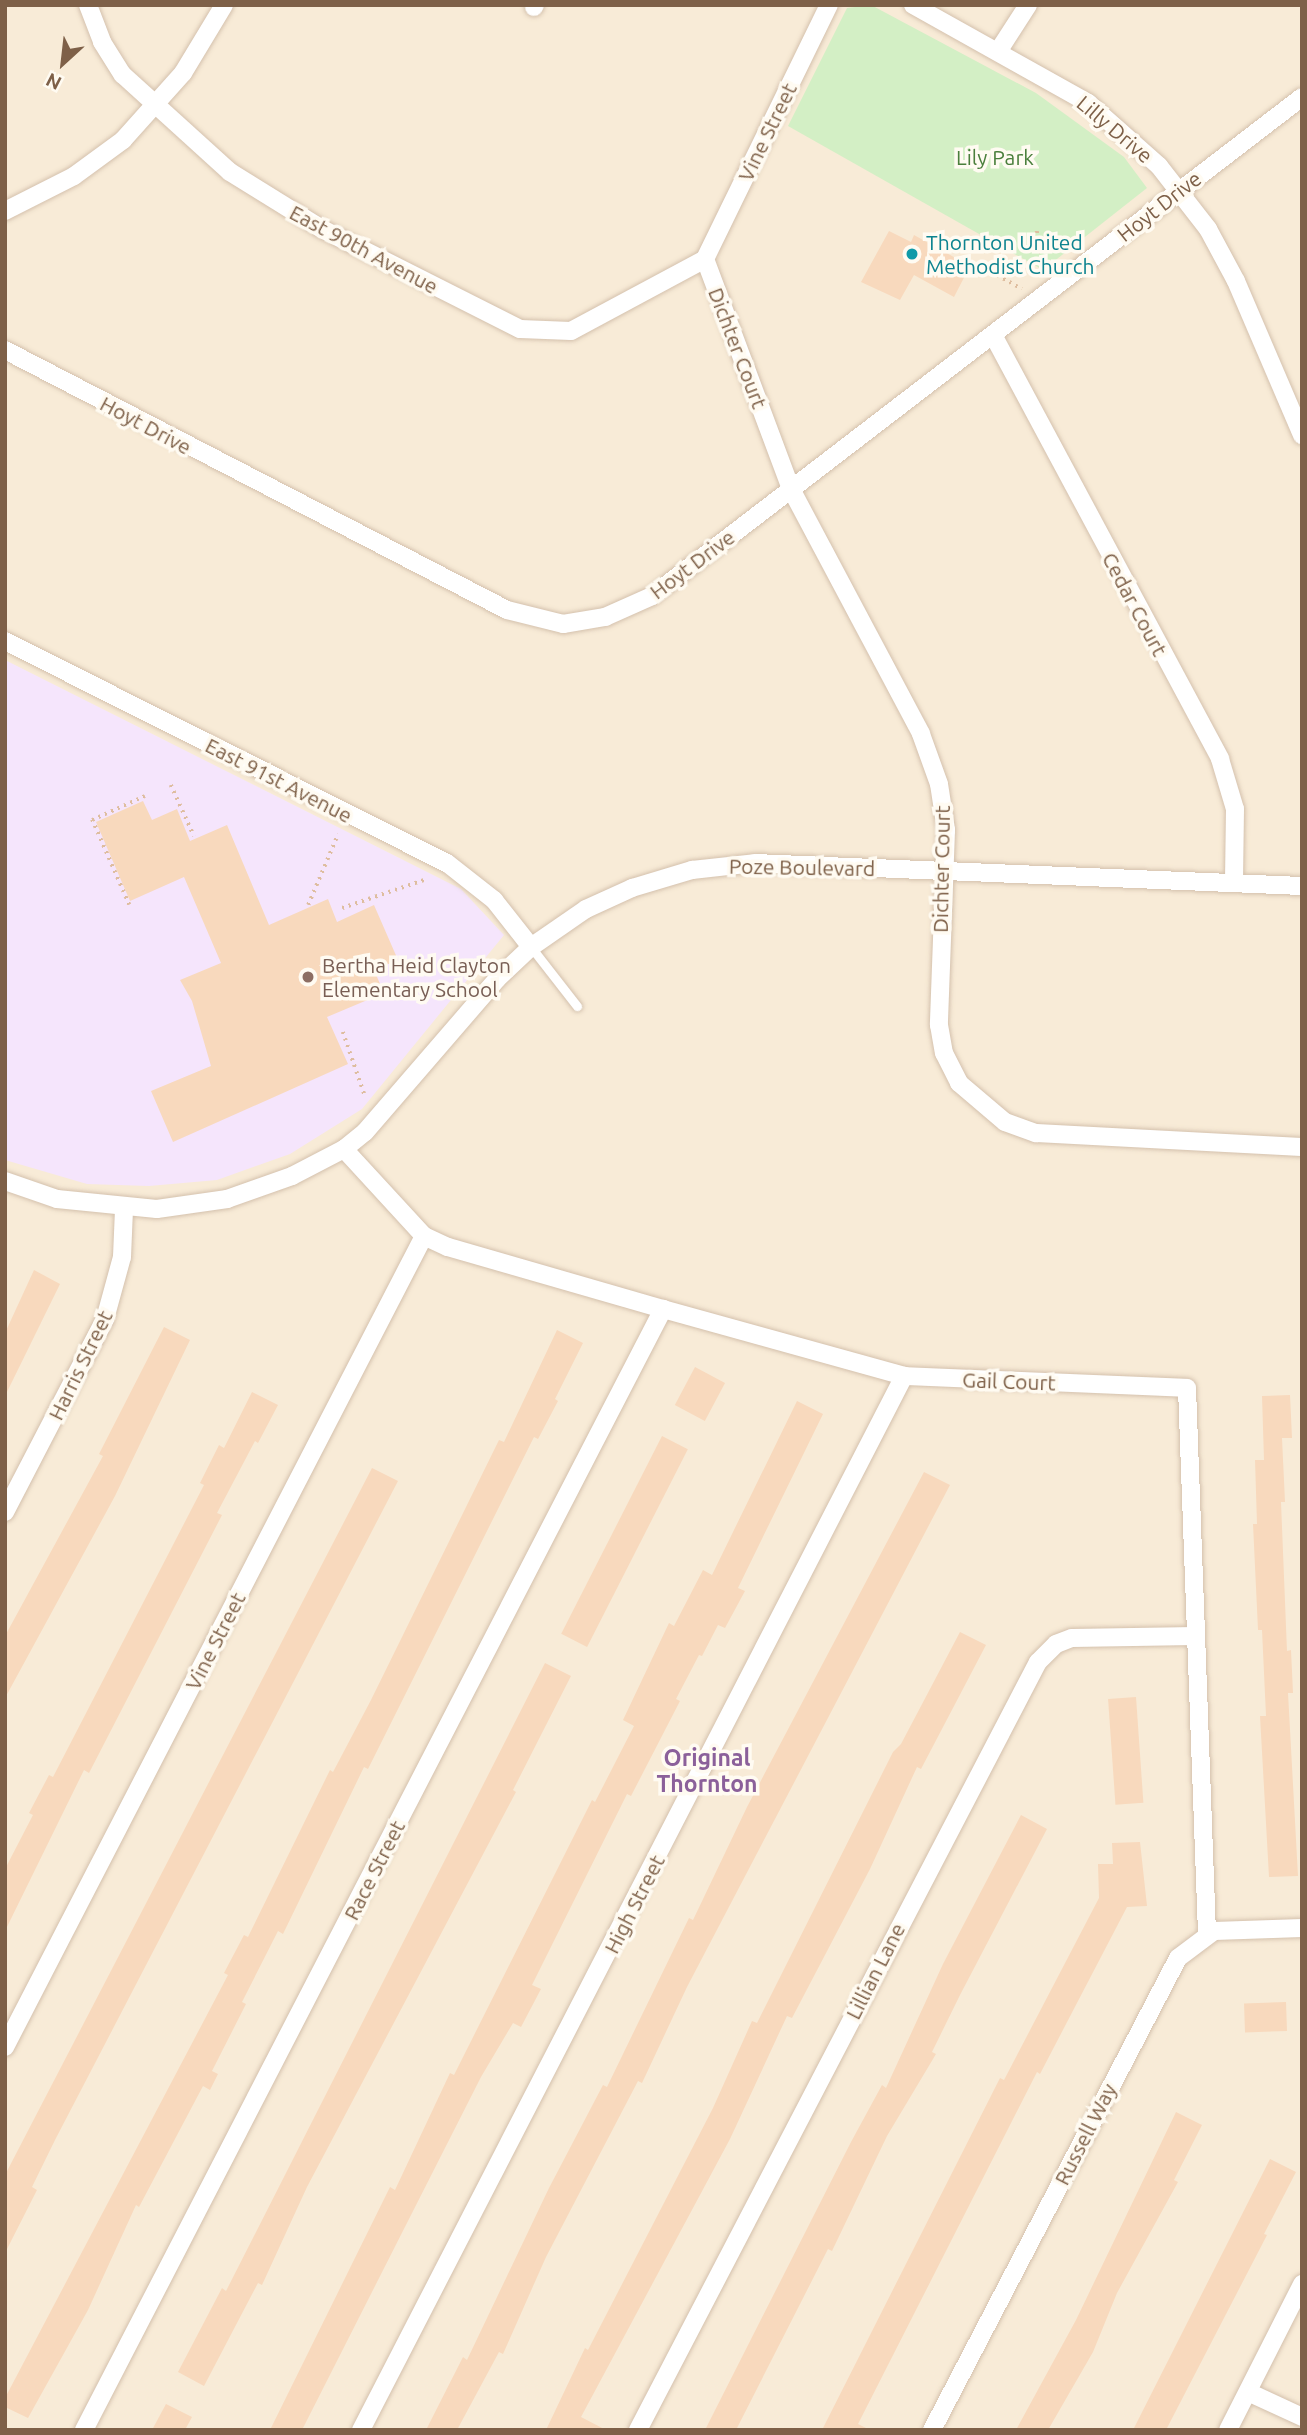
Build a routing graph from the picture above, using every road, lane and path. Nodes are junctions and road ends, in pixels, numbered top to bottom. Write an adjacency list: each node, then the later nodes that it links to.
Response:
1 (88, 5): 8 (street, East 90th Avenue)
2 (224, 5): 8 (street)
3 (829, 5): 12 (street, Vine Street)
4 (913, 5): 6 (street, Lilly Drive)
5 (1028, 5): 6 (street)
6 (999, 50): 9 (street, Lilly Drive)
7 (1302, 97): 9 (street, Hoyt Drive)
8 (156, 108): 10 (street); 12 (street, East 90th Avenue)
9 (1180, 190): 14 (street, Hoyt Drive); 18 (street, Lilly Drive)
10 (5, 211)
11 (1037, 231): 14 (path)
12 (705, 259): 20 (street, Dichter Court)
13 (979, 265): 15 (path)
14 (1063, 280): 15 (street, Hoyt Drive)
15 (1040, 299): 16 (street, Hoyt Drive)
16 (993, 335): 20 (street, Hoyt Drive); 28 (street, Cedar Court)
17 (5, 351): 20 (street, Hoyt Drive)
18 (1297, 408): 19 (street, Lilly Drive)
19 (1302, 435)
20 (791, 489): 26 (street, Dichter Court)
21 (5, 641): 33 (street, East 91st Avenue)
22 (171, 785): 25 (path)
23 (145, 796): 30 (path)
24 (338, 834): 31 (path)
25 (194, 836)
26 (943, 870): 28 (street, Poze Boulevard); 33 (street, Poze Boulevard); 37 (street, Dichter Court)
27 (424, 880): 32 (path)
28 (1234, 883): 29 (street, Poze Boulevard)
29 (1302, 886)
30 (129, 905)
31 (308, 905)
32 (342, 908)
33 (531, 947): 34 (lane); 38 (street, Poze Boulevard)
34 (577, 1006)
35 (343, 1032): 36 (path)
36 (365, 1096)
37 (1302, 1147)
38 (344, 1149): 40 (street, Poze Boulevard); 41 (street, Gail Court)
39 (5, 1181): 40 (street, Poze Boulevard)
40 (124, 1209): 44 (street, Harris Street)
41 (424, 1236): 42 (street, Gail Court); 48 (street, Vine Street)
42 (663, 1309): 43 (street, Gail Court); 52 (street, Race Street)
43 (904, 1376): 45 (street, Gail Court); 53 (street, High Street)
44 (5, 1512)
45 (1195, 1636): 47 (street, Gail Court); 54 (street, Lillian Lane)
46 (1302, 1928): 47 (street)
47 (1207, 1933): 55 (street, Russell Way)
48 (5, 2047)
49 (1302, 2284): 50 (street)
50 (1248, 2392): 51 (street); 56 (street)
51 (1302, 2417)
52 (84, 2430)
53 (361, 2430)
54 (638, 2430)
55 (932, 2430)
56 (1228, 2430)

